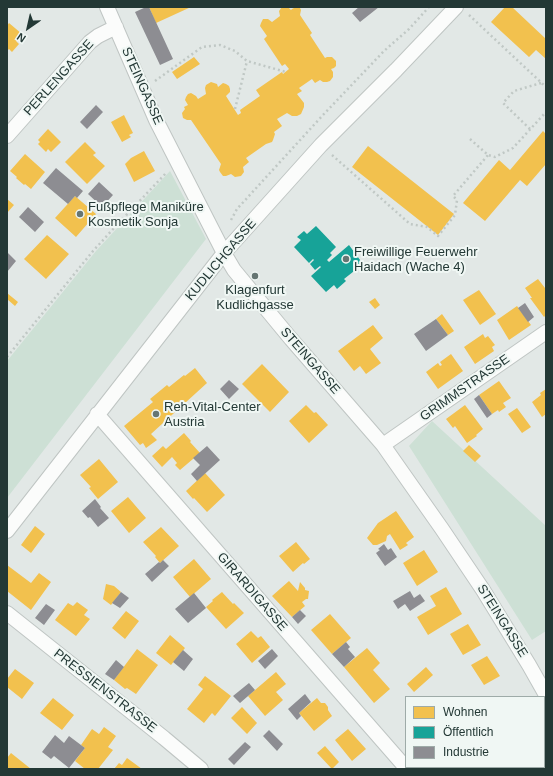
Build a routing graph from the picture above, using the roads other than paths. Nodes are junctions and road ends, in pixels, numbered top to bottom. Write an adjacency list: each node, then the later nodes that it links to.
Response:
1 (107, 7): 3 (street, STEINGASSE)
2 (456, 7): 5 (street, KUDLICHGASSE)
3 (116, 27): 4 (street, PERLENGASSE); 5 (street, STEINGASSE)
4 (7, 136)
5 (224, 253): 7 (street, KUDLICHGASSE); 8 (street, STEINGASSE)
6 (546, 332): 8 (street, GRIMMSTRASSE)
7 (97, 414): 9 (street, KUDLICHGASSE); 12 (street, GIRARDIGASSE)
8 (383, 445): 11 (street, STEINGASSE)
9 (7, 531)
10 (7, 614): 13 (street, PRESSIENSTRASSE)
11 (546, 695)
12 (405, 767)
13 (201, 769)

